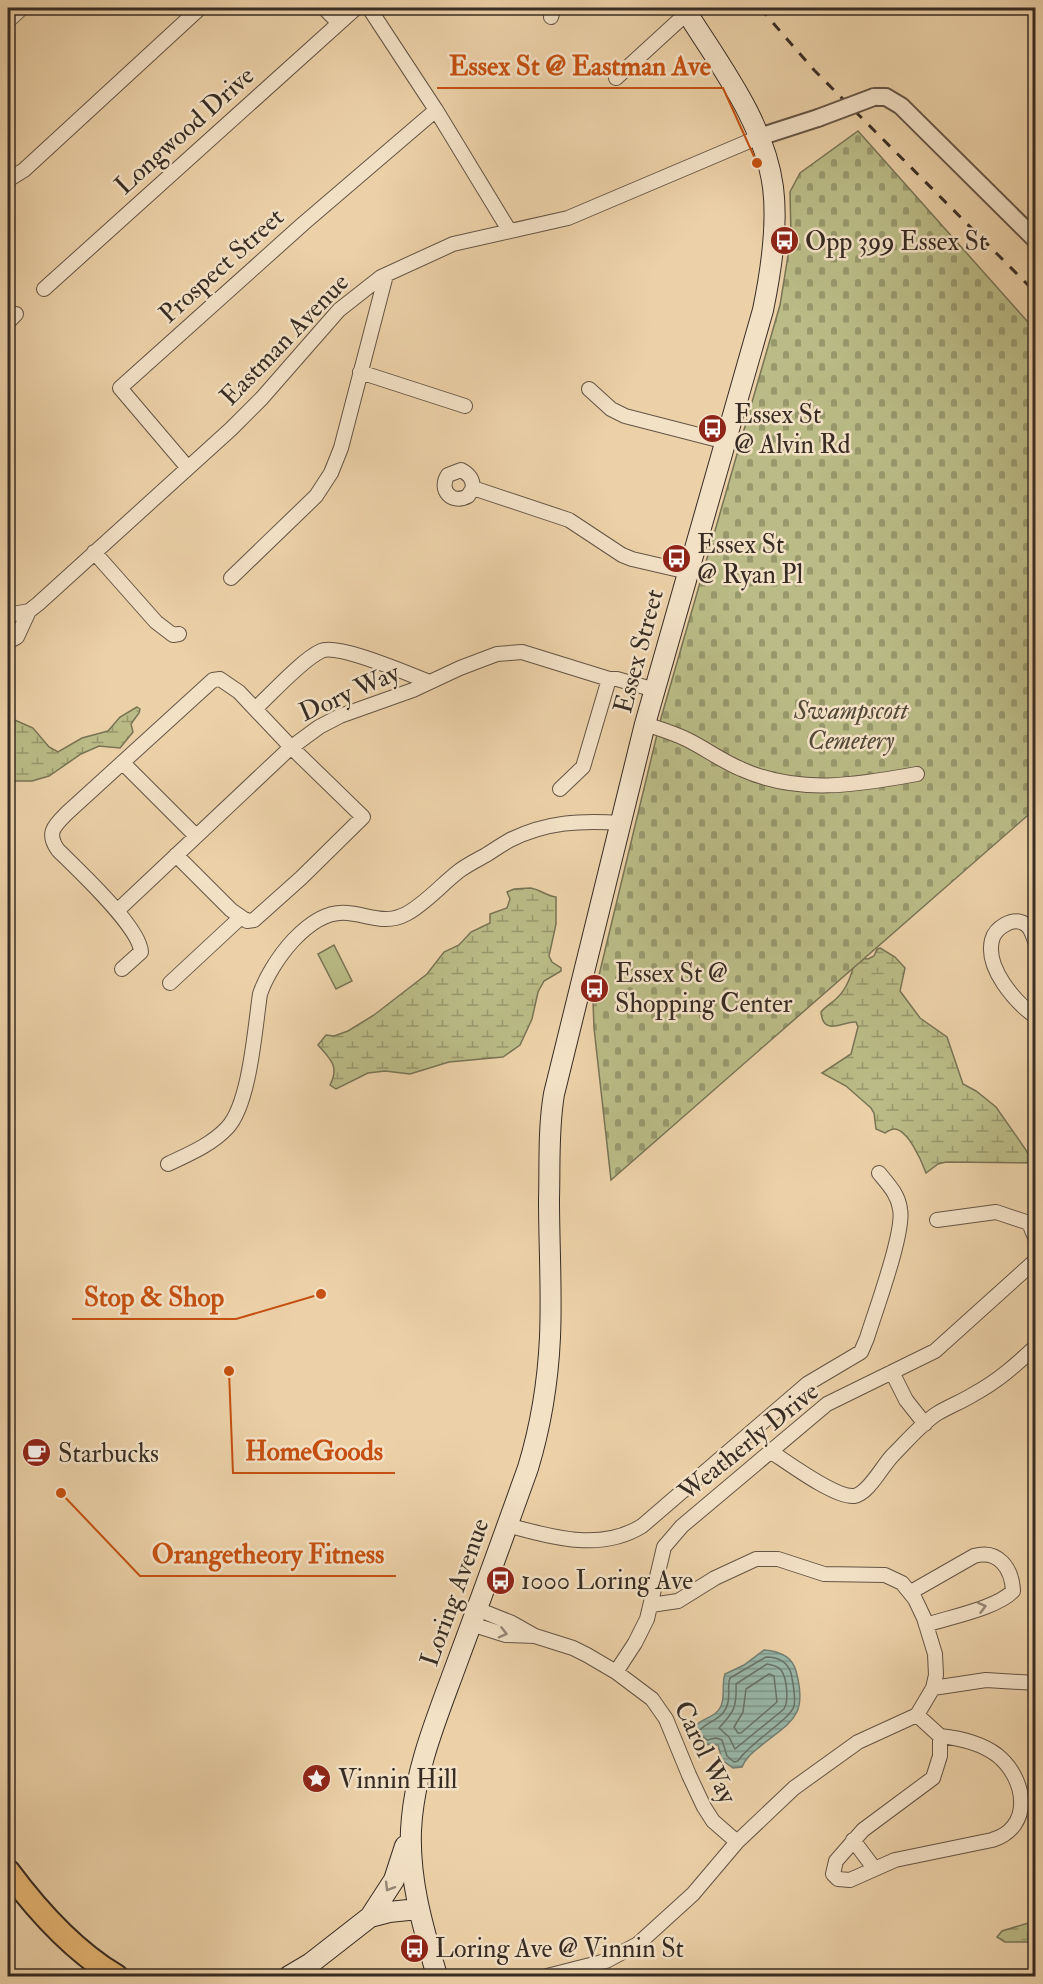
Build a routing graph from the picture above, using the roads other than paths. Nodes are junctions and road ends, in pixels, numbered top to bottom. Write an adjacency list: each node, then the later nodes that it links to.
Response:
1 (22, 8): 7 (street)
2 (200, 8): 12 (street)
3 (324, 8): 8 (street)
4 (356, 8): 8 (street, Longwood Drive)
5 (369, 8): 10 (street)
6 (686, 10): 9 (street); 11 (main road, Essex Street)
7 (8, 21)
8 (339, 23): 16 (street, Longwood Drive)
9 (616, 78)
10 (436, 110): 13 (street); 21 (street, Prospect Street)
11 (759, 137): 13 (street, Eastman Avenue); 14 (street, bridge); 20 (main road, Essex Street)
12 (8, 180)
13 (509, 230): 15 (street, Eastman Avenue)
14 (1035, 240)
15 (386, 275): 17 (street); 21 (street, Eastman Avenue)
16 (44, 289)
17 (360, 372): 19 (street); 25 (street)
18 (589, 389): 20 (street)
19 (465, 406)
20 (726, 442): 24 (main road, Essex Street)
21 (188, 468): 23 (street, Eastman Avenue)
22 (472, 488): 24 (street)
23 (94, 552): 26 (street, Eastman Avenue); 28 (street)
24 (688, 572): 32 (main road, Essex Street)
25 (231, 578)
26 (28, 611): 27 (street, Eastman Avenue); 29 (street, Eastman Avenue)
27 (8, 615)
28 (179, 634)
29 (8, 642)
30 (609, 679): 31 (street, Dory Way); 32 (street, Dory Way); 38 (street)
31 (430, 682): 33 (street); 35 (street, Dory Way)
32 (655, 690): 34 (main road, Essex Street)
33 (255, 709): 35 (street); 36 (street)
34 (645, 724): 37 (street); 39 (main road, Essex Street)
35 (291, 747): 40 (street, Dory Way); 43 (street)
36 (123, 763): 40 (street); 42 (street)
37 (917, 774)
38 (560, 789)
39 (621, 823): 48 (street); 52 (main road, Essex Street)
40 (196, 836): 41 (street, Dory Way)
41 (176, 855): 42 (street, Dory Way); 43 (street)
42 (118, 910): 45 (street)
43 (240, 918): 46 (street)
44 (1035, 944): 47 (street)
45 (122, 969)
46 (170, 983)
47 (1035, 1017)
48 (168, 1164)
49 (879, 1173): 59 (street)
50 (1032, 1219): 51 (street); 53 (street)
51 (937, 1220)
52 (548, 1223): 59 (main road, Loring Avenue)
53 (1035, 1240)
54 (1035, 1260): 56 (street, Weatherly Drive)
55 (1035, 1346): 57 (street)
56 (892, 1372): 57 (street); 58 (street, Weatherly Drive)
57 (925, 1424): 58 (street)
58 (770, 1451): 61 (street, Weatherly Drive)
59 (507, 1525): 62 (main road, Loring Avenue)
60 (910, 1592): 61 (street); 63 (street); 63 (street, one-way to 60)
61 (651, 1605): 64 (street, Weatherly Drive)
62 (474, 1616): 64 (street, Carol Way, one-way to 64); 69 (main road, Loring Avenue)
63 (926, 1625): 66 (street)
64 (616, 1672): 71 (street, Carol Way)
65 (1035, 1683): 66 (street)
66 (933, 1688): 67 (street)
67 (916, 1715): 68 (street); 71 (street)
68 (940, 1736): 70 (street); 72 (street)
69 (412, 1814): 74 (main road, Loring Avenue); 75 (main road, one-way to 75)
70 (853, 1840): 72 (street); 72 (street)
71 (737, 1842): 79 (street)
72 (874, 1868)
73 (8, 1871): 76 (highway)
74 (418, 1910): 75 (main road); 78 (main road, Loring Avenue)
75 (370, 1917): 77 (main road)
76 (116, 1977)
77 (289, 1977)
78 (437, 1977)
79 (547, 1977)

